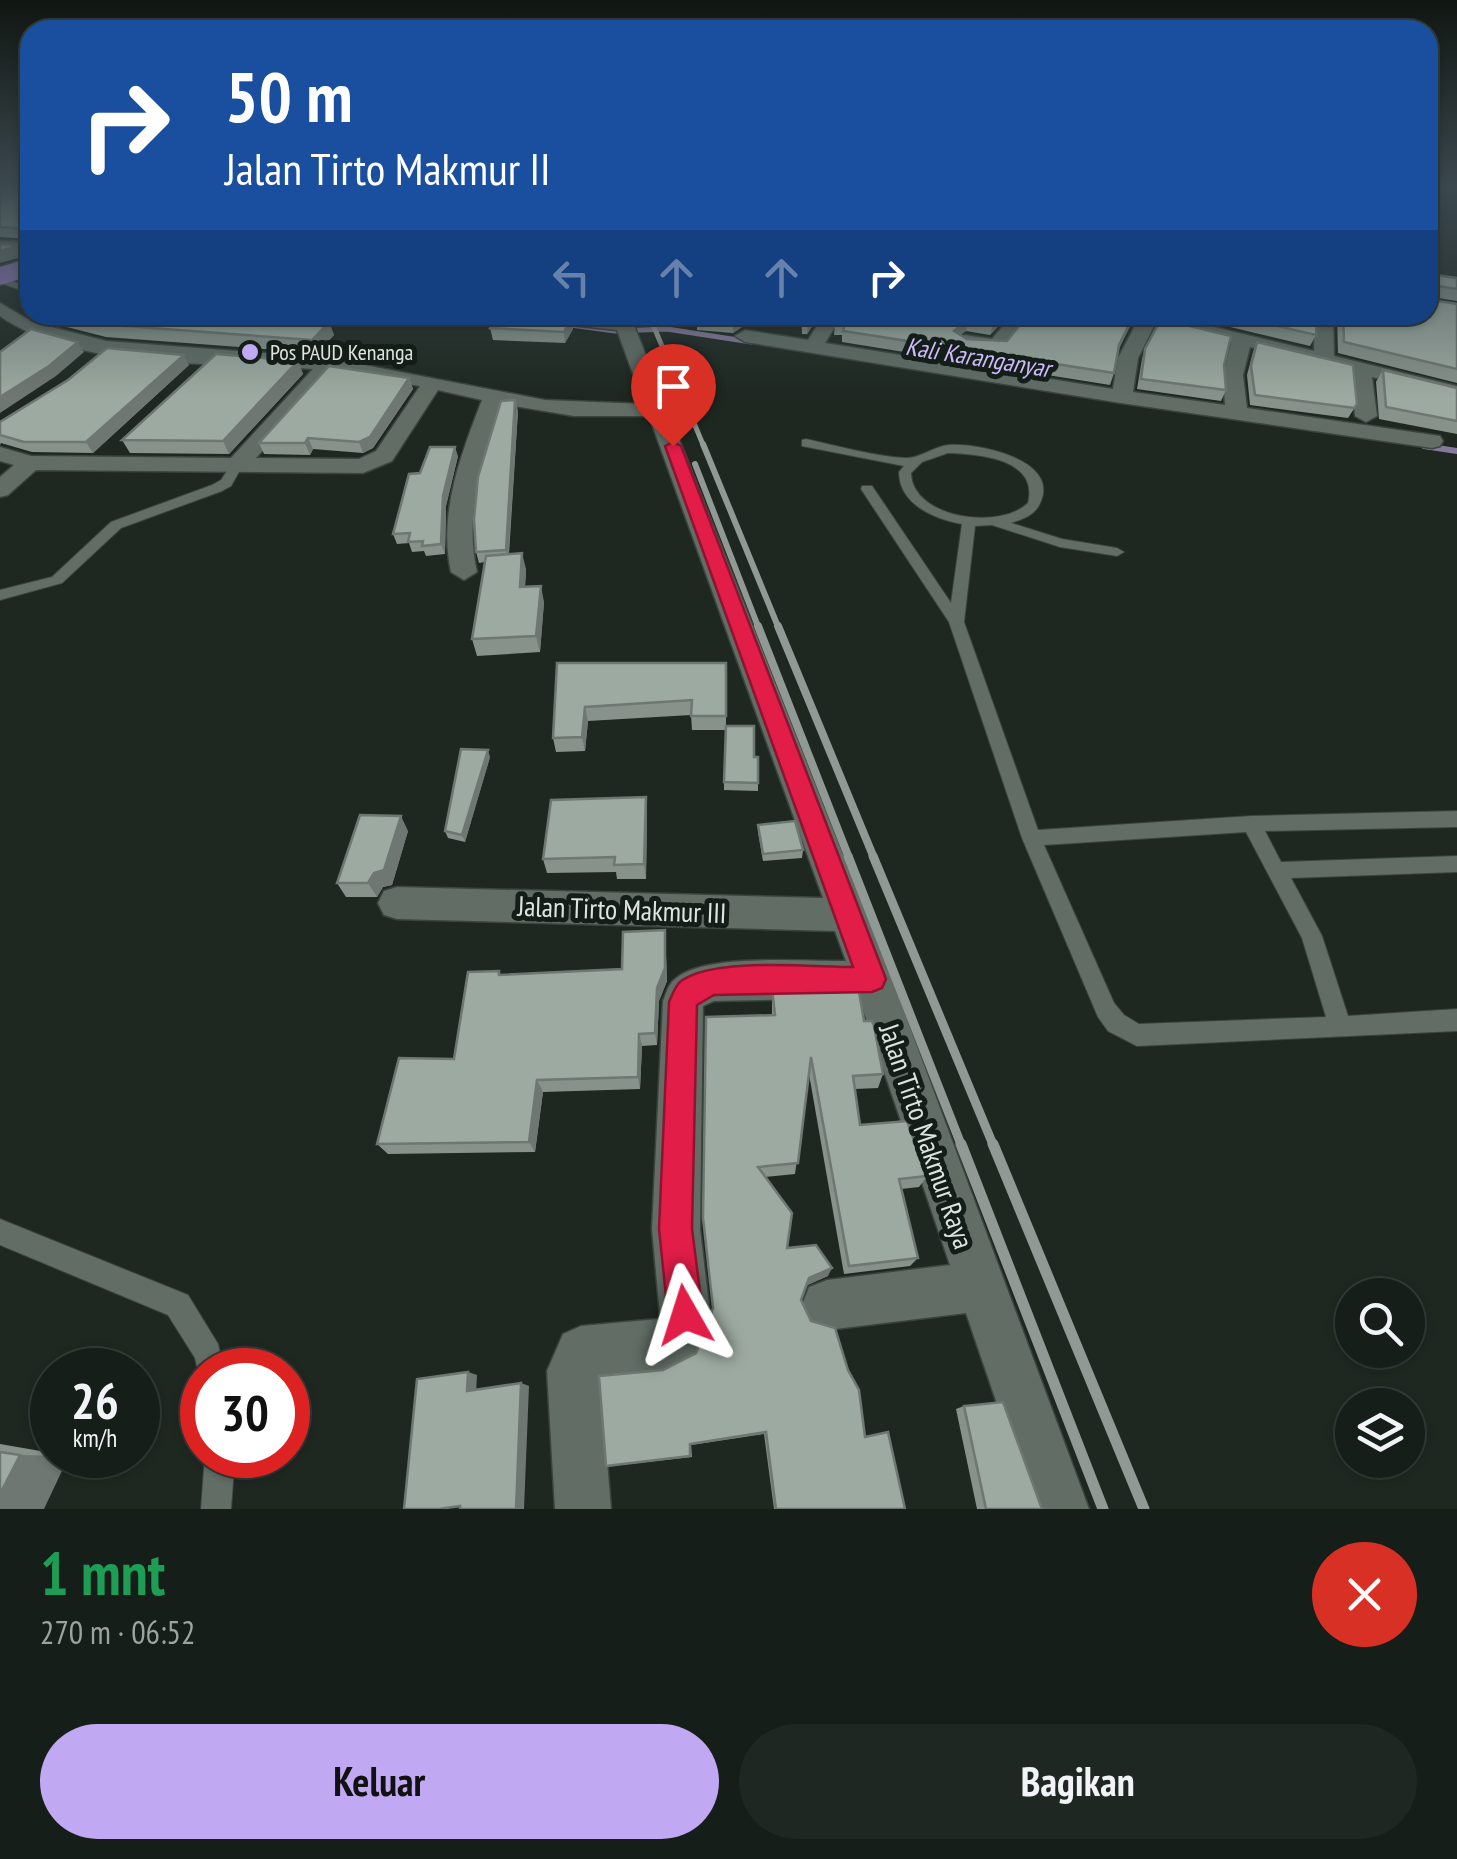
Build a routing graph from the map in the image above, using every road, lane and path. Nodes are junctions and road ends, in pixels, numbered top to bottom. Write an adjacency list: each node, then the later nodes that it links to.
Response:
1 (0, 308): 2 (street)
2 (17, 322): 3 (street); 14 (street)
3 (20, 323)
4 (24, 325): 15 (street)
5 (827, 325): 16 (street)
6 (1013, 325): 13 (street)
7 (1141, 325): 24 (street)
8 (1205, 325): 11 (street)
9 (1324, 325): 18 (street)
10 (624, 326): 28 (street, Jalan Tirto Makmur Raya)
11 (1232, 329): 18 (street); 27 (street)
12 (745, 336): 16 (street)
13 (965, 341)
14 (13, 345)
15 (108, 346): 17 (street); 21 (street)
16 (814, 346): 31 (street)
17 (216, 356): 19 (street); 22 (street)
18 (1324, 359): 20 (street)
19 (328, 364): 23 (street); 37 (street)
20 (1361, 368): 25 (street); 29 (street)
21 (79, 371)
22 (190, 380)
23 (432, 382): 26 (street); 37 (street)
24 (1122, 391)
25 (1457, 392)
26 (494, 397): 28 (street); 43 (street)
27 (1236, 409)
28 (660, 410): 52 (street, Jalan Tirto Makmur Raya)
29 (1366, 416)
30 (126, 440): 35 (street)
31 (1432, 441)
32 (806, 443): 36 (lane)
33 (0, 454): 34 (street)
34 (30, 463): 35 (street); 39 (street)
35 (101, 463): 37 (street)
36 (910, 463): 40 (lane); 41 (lane)
37 (237, 466): 44 (lane)
38 (866, 489): 45 (lane)
39 (0, 490)
40 (969, 522): 41 (lane); 45 (lane)
41 (996, 522): 42 (lane)
42 (1118, 552)
43 (464, 572)
44 (0, 595)
45 (956, 622): 48 (lane)
46 (1457, 819): 47 (lane)
47 (1251, 824): 48 (lane); 50 (lane)
48 (1030, 838): 55 (lane)
49 (1457, 864): 50 (lane)
50 (1276, 870): 55 (lane)
51 (397, 903): 52 (street, Jalan Tirto Makmur III)
52 (846, 915): 53 (street, Jalan Tirto Makmur Raya)
53 (872, 979): 57 (street, Jalan Tirto Makmur Raya); 62 (street)
54 (1457, 1020): 55 (lane)
55 (1340, 1027)
56 (0, 1232): 59 (lane)
57 (980, 1286): 58 (street); 63 (street, Jalan Tirto Makmur Raya)
58 (827, 1305)
59 (204, 1348)
60 (218, 1478): 61 (lane)
61 (216, 1509)
62 (582, 1509)
63 (1061, 1509)

